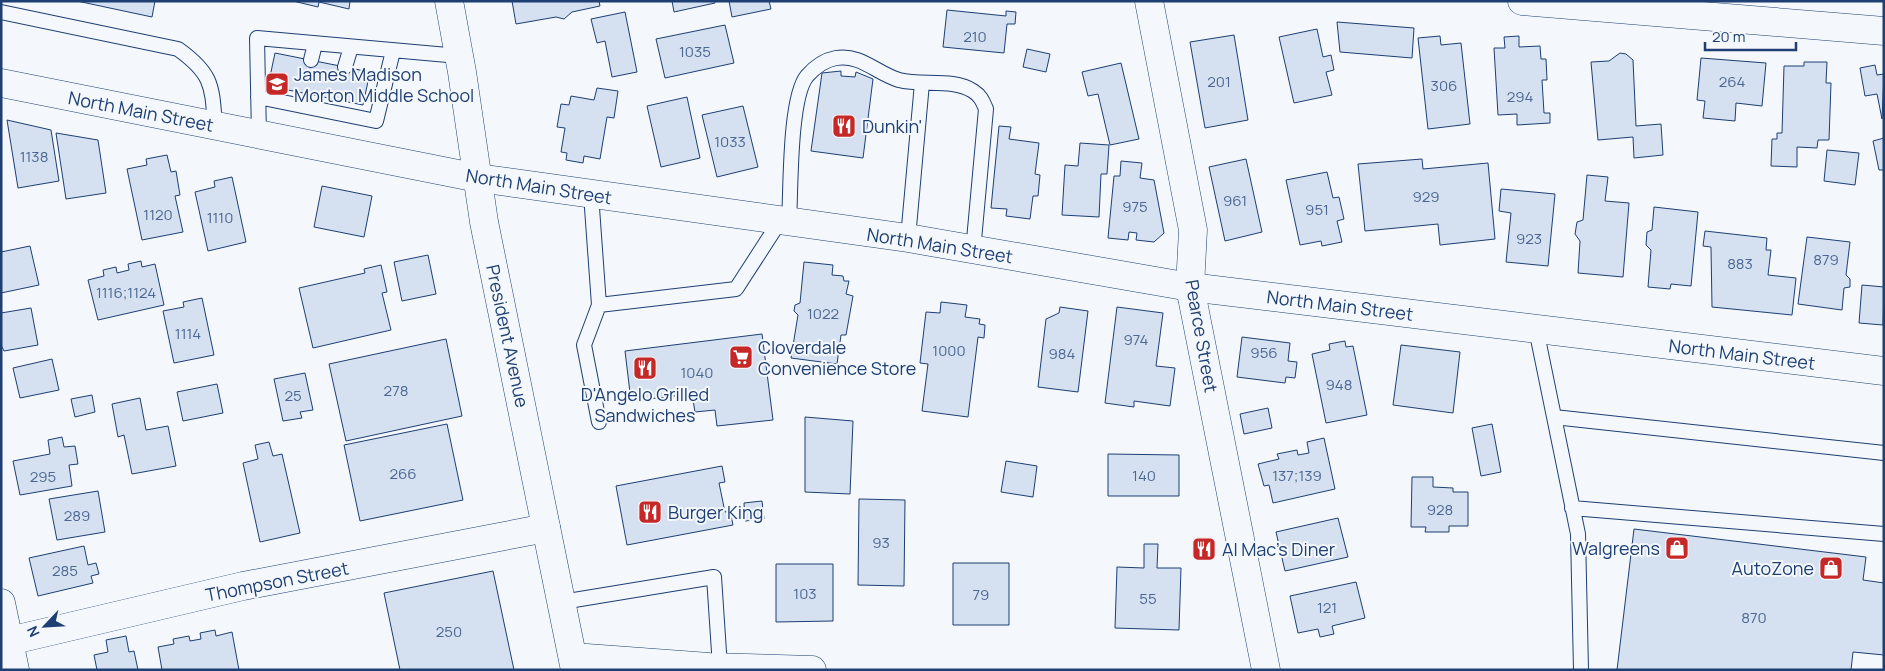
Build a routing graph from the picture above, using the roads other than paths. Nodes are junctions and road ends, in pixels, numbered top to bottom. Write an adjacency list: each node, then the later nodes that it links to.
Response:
1 (449, 1): 9 (main road, President Avenue)
2 (1149, 1): 22 (main road, Pearce Street)
3 (1522, 1): 5 (main road)
4 (1, 12): 15 (lane)
5 (1884, 31)
6 (315, 44): 7 (lane); 10 (lane); 14 (lane)
7 (351, 47): 8 (lane); 11 (lane)
8 (393, 50): 9 (lane); 14 (lane)
9 (460, 56): 17 (main road, President Avenue)
10 (311, 60)
11 (345, 67)
12 (1, 83): 15 (main road, North Main Street)
13 (922, 83): 19 (lane); 20 (lane); 21 (lane)
14 (258, 97): 16 (lane)
15 (215, 126): 16 (main road, North Main Street)
16 (259, 134): 17 (main road, North Main Street)
17 (478, 178): 18 (main road, North Main Street); 30 (main road, President Avenue)
18 (591, 194): 19 (main road, North Main Street); 23 (lane)
19 (784, 221): 20 (main road, North Main Street); 23 (lane)
20 (908, 238): 21 (main road, North Main Street)
21 (973, 251): 22 (main road, North Main Street)
22 (1190, 287): 24 (main road, North Main Street); 39 (main road, Pearce Street)
23 (599, 305): 27 (lane)
24 (1536, 329): 25 (main road, North Main Street); 26 (lane)
25 (1884, 371)
26 (1554, 417): 28 (lane); 29 (lane)
27 (599, 422)
28 (1884, 453)
29 (1572, 508): 31 (lane); 40 (lane)
30 (546, 528): 32 (main road, President Avenue); 34 (main road, Thompson Street)
31 (1884, 534)
32 (562, 602): 35 (main road, President Avenue); 36 (lane)
33 (1, 603): 34 (main road)
34 (9, 641): 37 (main road)
35 (574, 663): 36 (main road)
36 (720, 667): 38 (main road)
37 (15, 670)
38 (812, 670)
39 (1266, 670)
40 (1581, 670)

